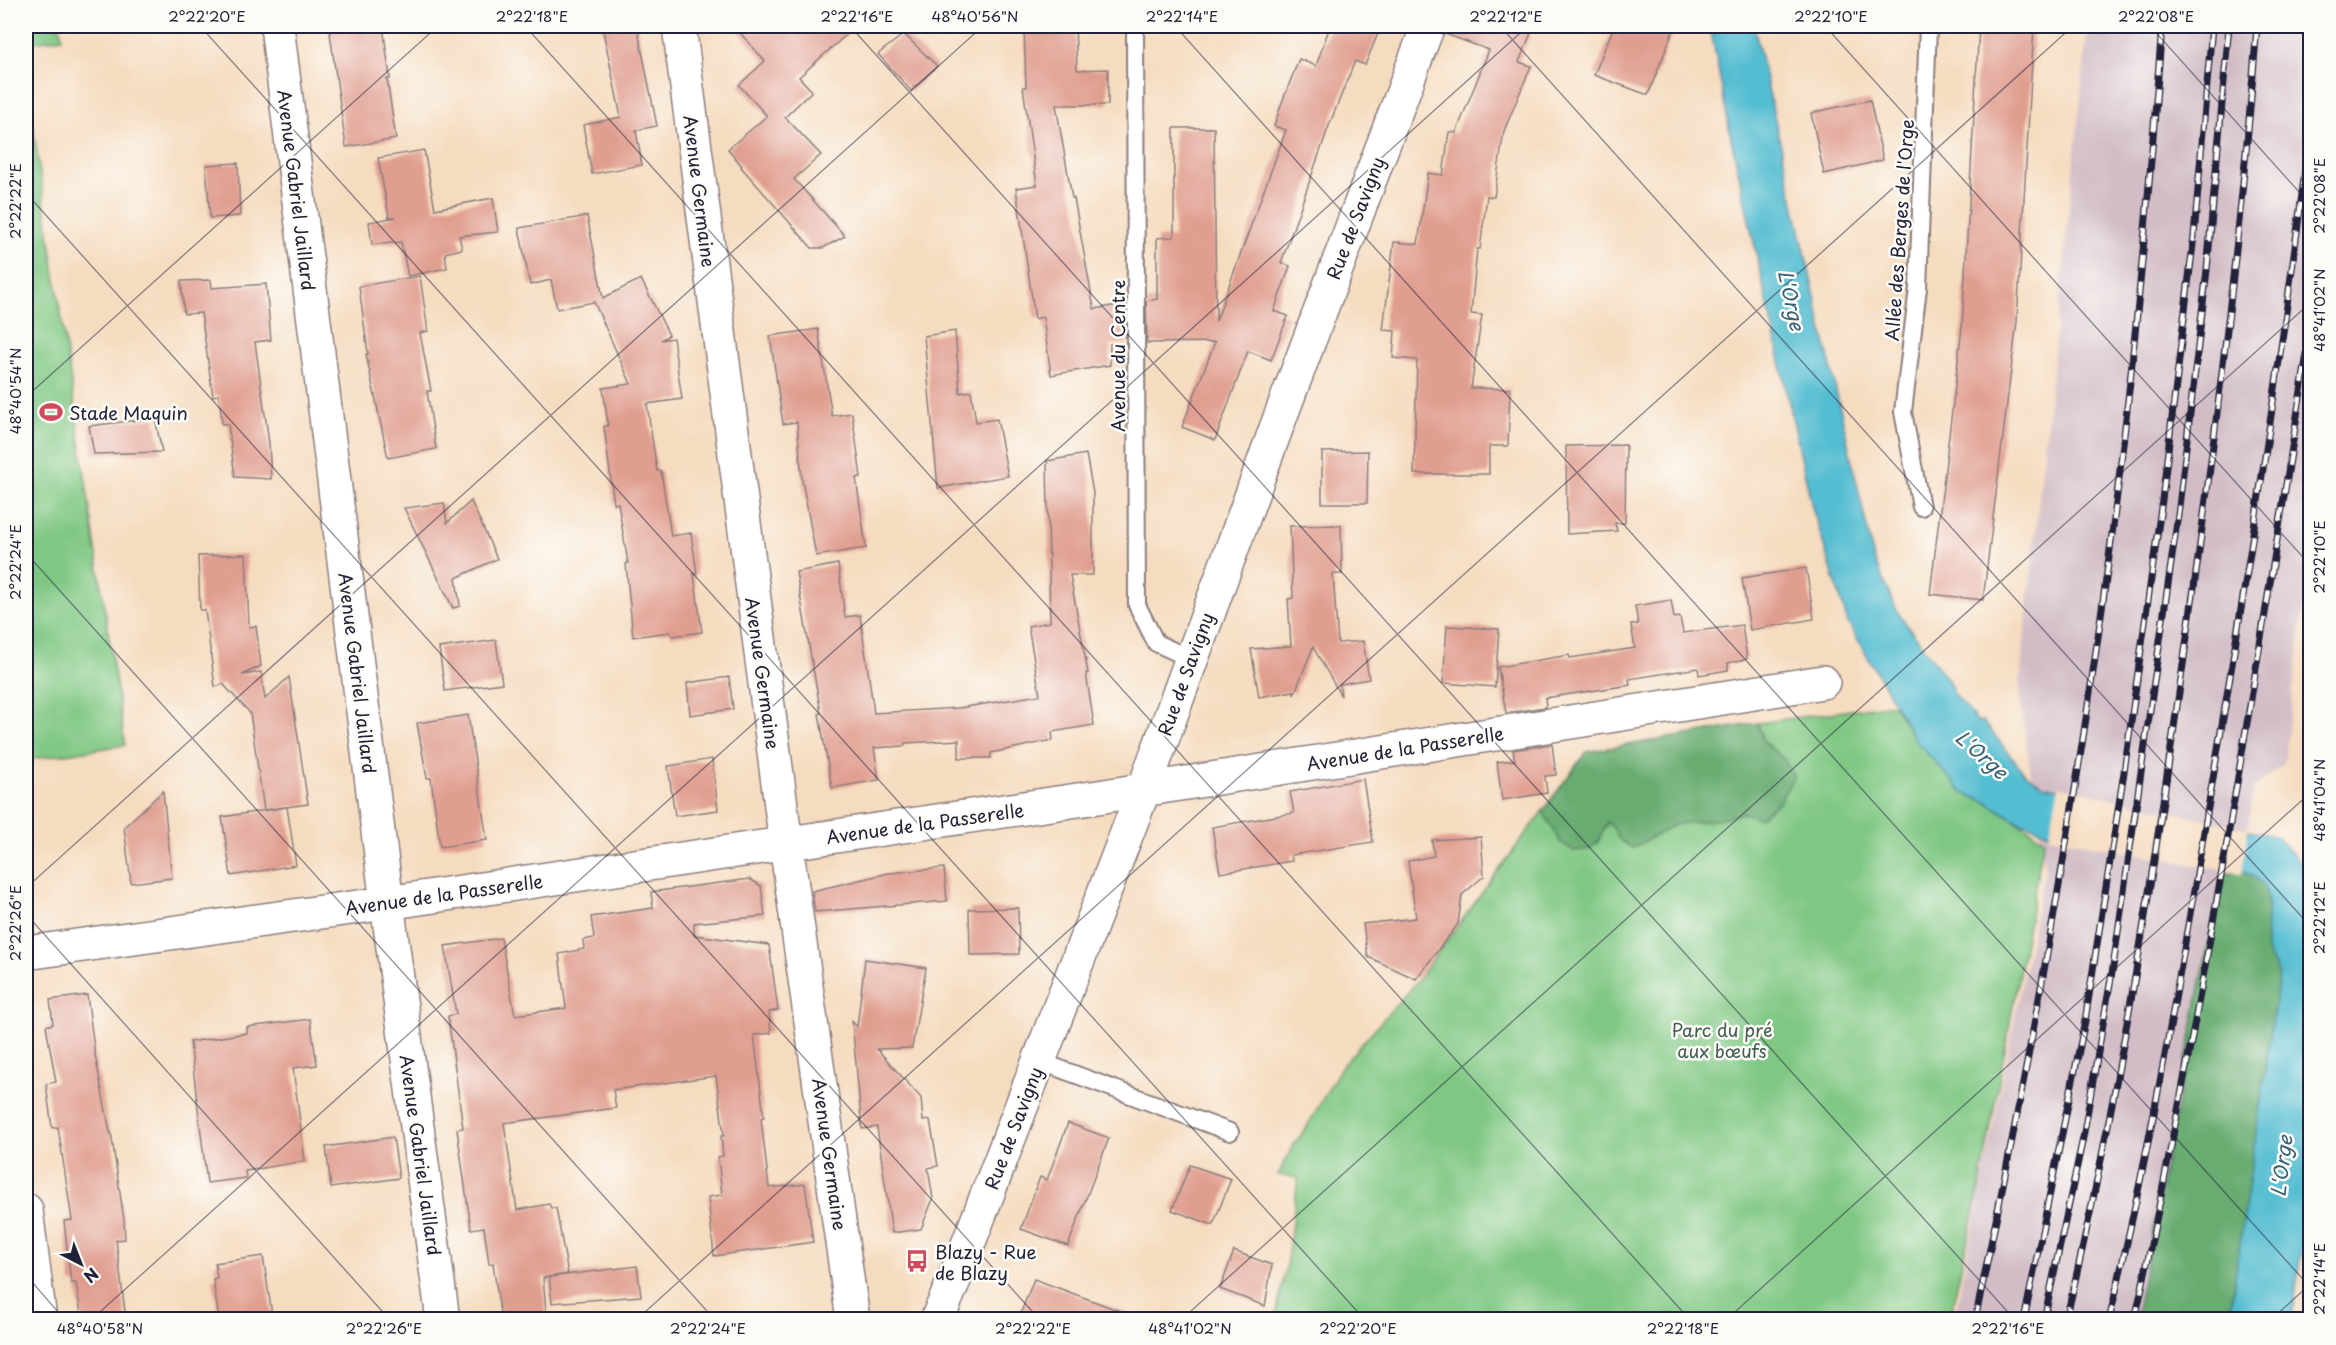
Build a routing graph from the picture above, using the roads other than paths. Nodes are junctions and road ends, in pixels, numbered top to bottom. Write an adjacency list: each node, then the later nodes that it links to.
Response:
1 (277, 26): 11 (street, Avenue Gabriel Jaillard)
2 (679, 26): 10 (street, Avenue Germaine)
3 (1135, 26): 7 (lane, Avenue du Centre)
4 (1428, 26): 7 (street, Rue de Savigny)
5 (1928, 26): 6 (lane, Allée des Berges de l'Orge)
6 (1921, 507)
7 (1191, 658): 9 (street, Rue de Savigny)
8 (1823, 682): 9 (street, Avenue de la Passerelle)
9 (1144, 789): 10 (street, Avenue de la Passerelle); 13 (street, Rue de Savigny)
10 (786, 844): 11 (street, Avenue de la Passerelle); 18 (street, Avenue Germaine)
11 (387, 903): 12 (street, Avenue de la Passerelle); 17 (street, Avenue Gabriel Jaillard)
12 (26, 953)
13 (1039, 1061): 14 (lane); 19 (street, Rue de Savigny)
14 (1230, 1132)
15 (26, 1210): 16 (street)
16 (40, 1320)
17 (442, 1320)
18 (853, 1320)
19 (937, 1320)

